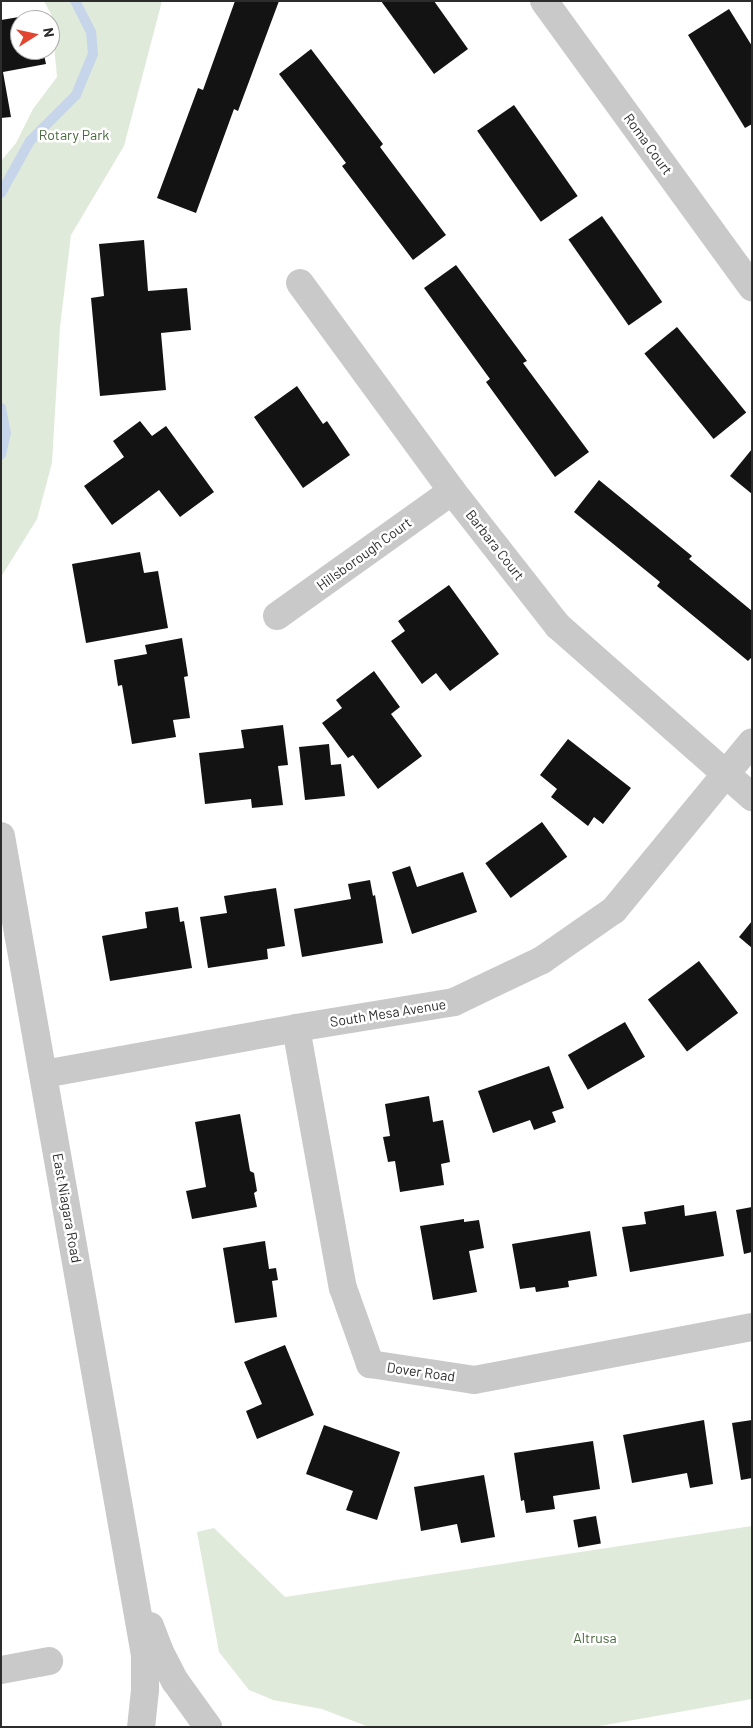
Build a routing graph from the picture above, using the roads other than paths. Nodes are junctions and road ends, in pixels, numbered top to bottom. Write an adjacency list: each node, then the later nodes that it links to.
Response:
1 (544, 1): 3 (street, Roma Court)
2 (300, 283): 4 (street, Barbara Court)
3 (752, 287)
4 (452, 491): 5 (street, Hillsborough Court); 7 (street, Barbara Court)
5 (277, 616)
6 (752, 742): 7 (street, South Mesa Avenue)
7 (726, 775): 8 (street, Barbara Court); 10 (street, South Mesa Avenue)
8 (752, 797)
9 (1, 836): 11 (street, East Niagara Road)
10 (296, 1028): 11 (street, South Mesa Avenue); 12 (street, Dover Road)
11 (44, 1074): 13 (street, East Niagara Road)
12 (752, 1326)
13 (132, 1580): 16 (street, East Niagara Road); 17 (street, East Niagara Road)
14 (49, 1661): 15 (street)
15 (1, 1670)
16 (141, 1727)
17 (208, 1727)

